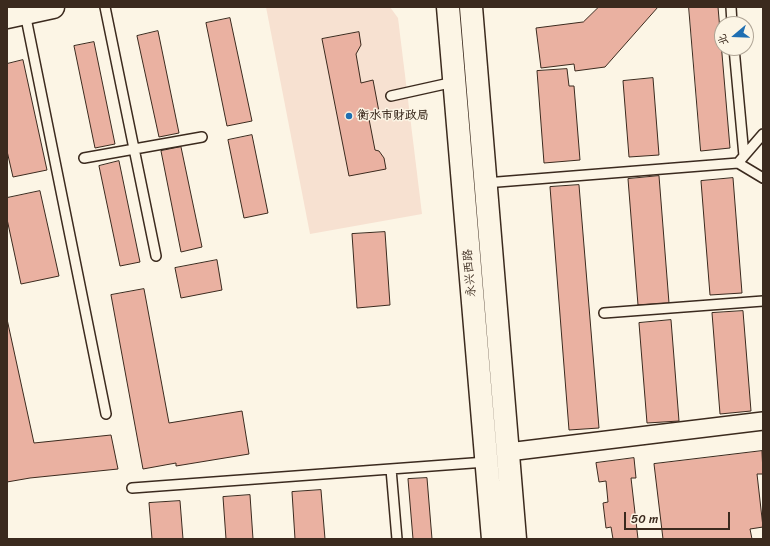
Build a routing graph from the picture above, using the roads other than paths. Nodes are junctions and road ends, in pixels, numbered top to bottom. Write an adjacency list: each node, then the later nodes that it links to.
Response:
1 (53, 7): 5 (main road)
2 (105, 7): 11 (lane)
3 (448, 7): 7 (main road, 永兴西路)
4 (470, 7): 15 (main road, 永兴西路)
5 (16, 15): 19 (lane)
6 (735, 56): 13 (lane)
7 (454, 82): 8 (lane); 22 (main road, 永兴西路)
8 (391, 96)
9 (763, 134): 13 (lane)
10 (202, 137): 11 (lane)
11 (134, 149): 12 (lane); 16 (lane)
12 (84, 158)
13 (741, 159): 14 (lane); 15 (lane)
14 (763, 178)
15 (485, 183): 21 (main road, 永兴西路)
16 (156, 256)
17 (763, 301): 18 (lane)
18 (604, 312)
19 (106, 414)
20 (763, 421): 21 (street)
21 (508, 452): 27 (main road, 永兴西路)
22 (486, 462): 23 (lane); 26 (main road, 永兴西路)
23 (391, 469): 24 (lane); 25 (lane)
24 (132, 488)
25 (397, 539)
26 (493, 539)
27 (515, 539)

